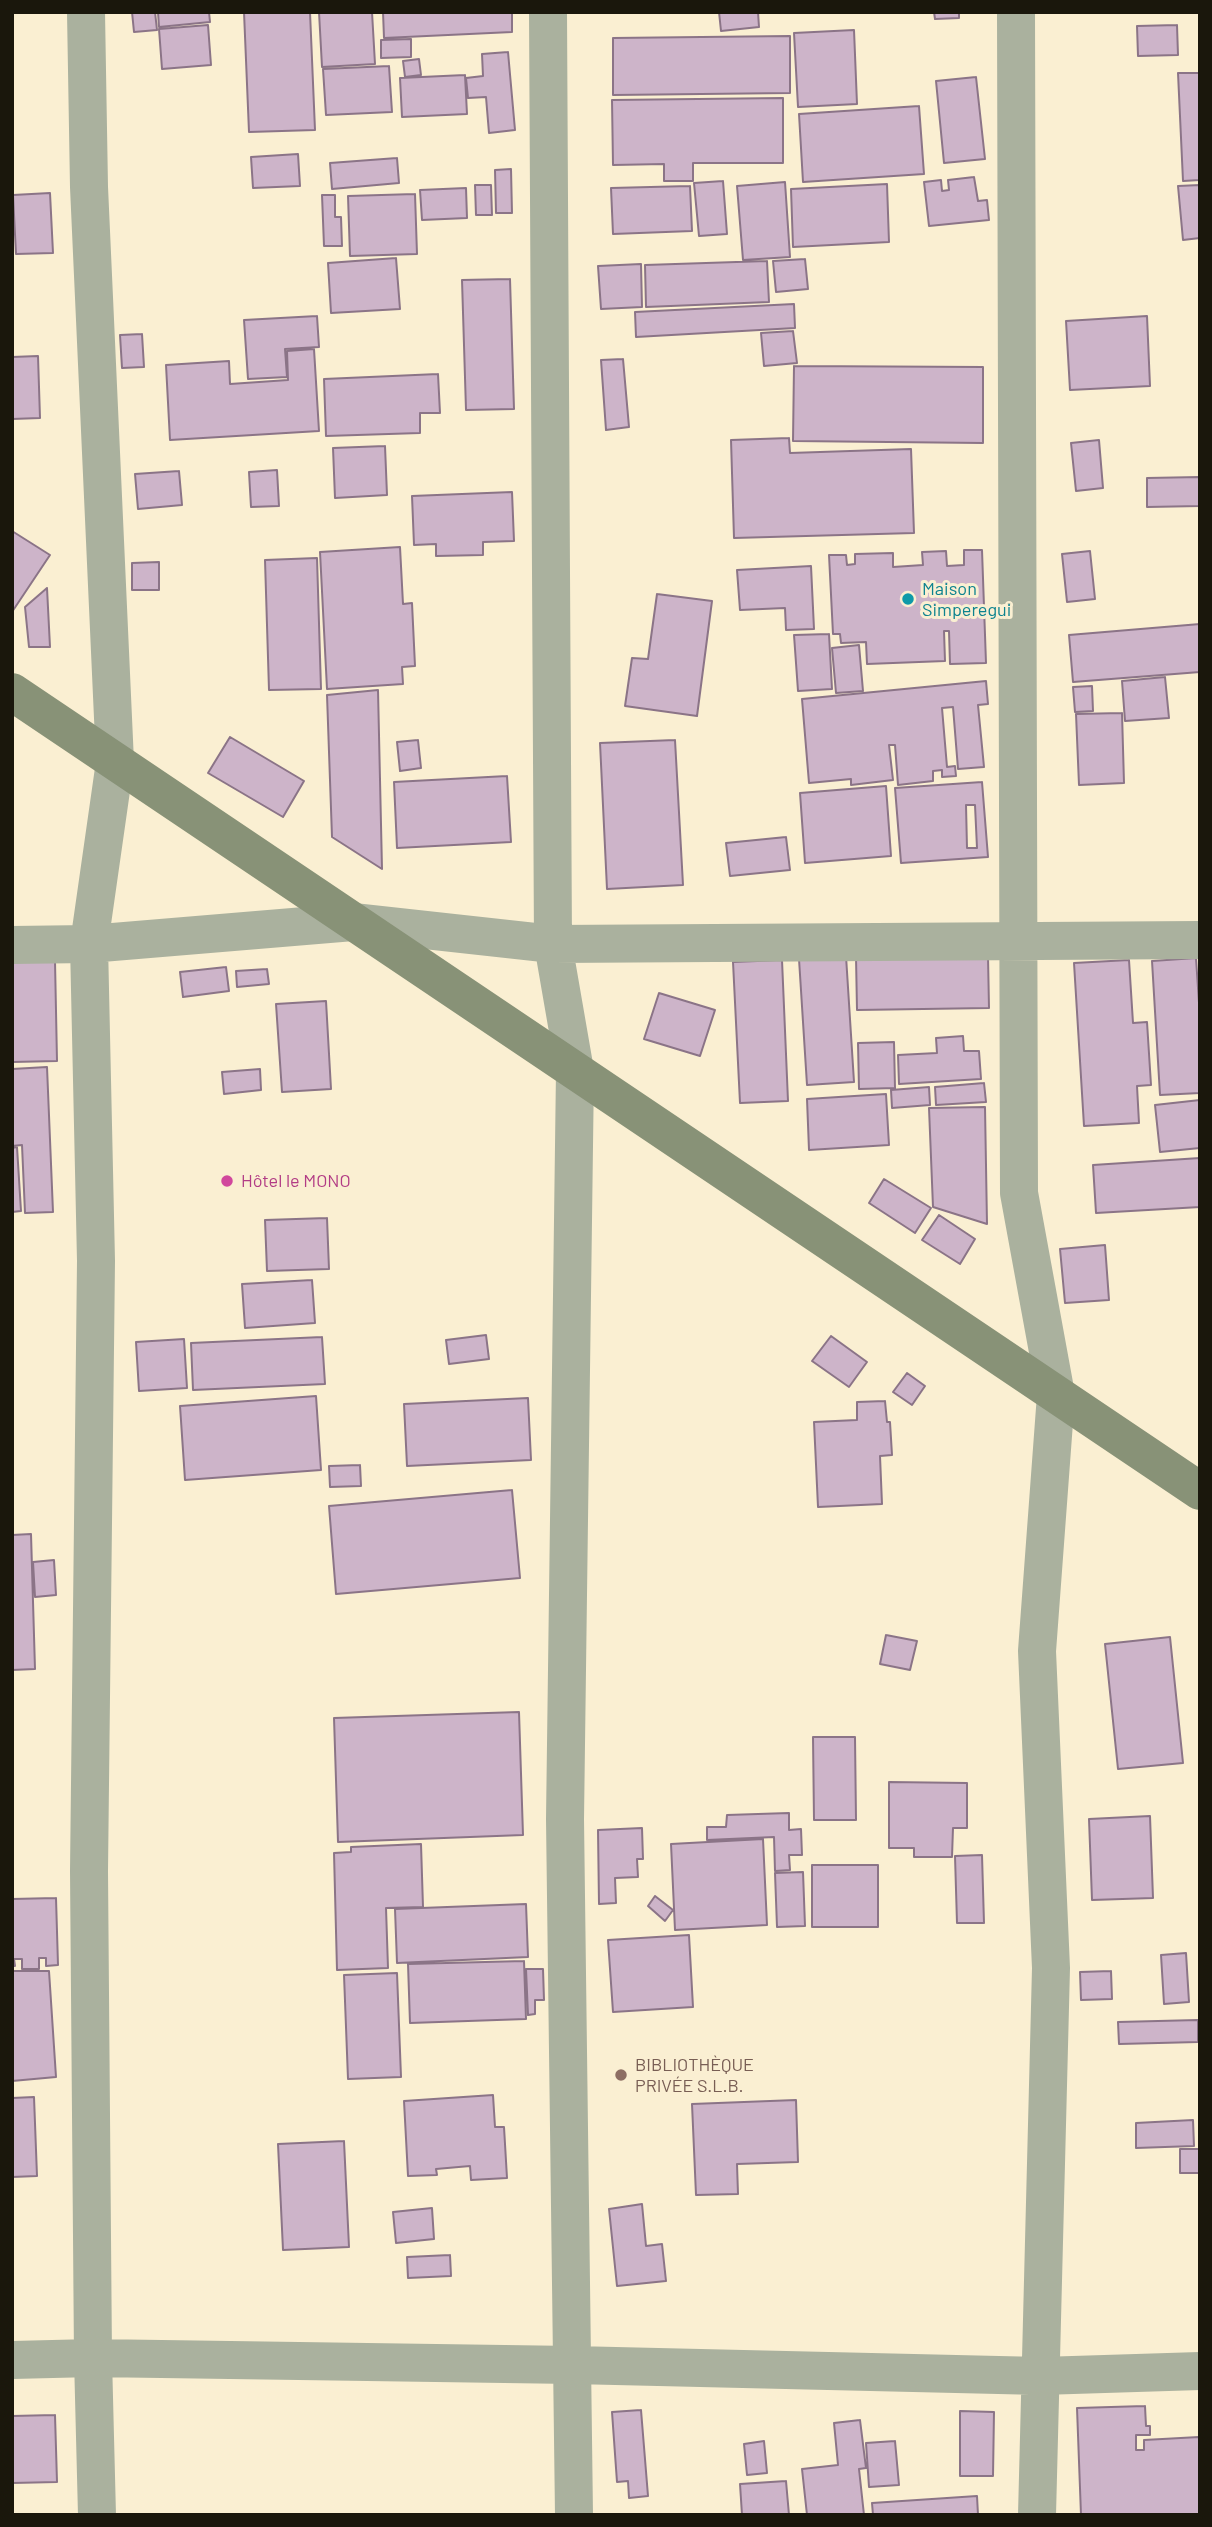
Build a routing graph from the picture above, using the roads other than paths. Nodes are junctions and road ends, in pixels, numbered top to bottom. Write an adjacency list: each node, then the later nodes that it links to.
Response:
1 (86, 12): 5 (street)
2 (548, 12): 10 (street)
3 (1016, 12): 7 (street)
4 (12, 692): 5 (street)
5 (116, 762): 6 (street); 9 (street)
6 (353, 922): 9 (street); 10 (street); 12 (street)
7 (1017, 940): 8 (street); 10 (street); 13 (street)
8 (1200, 940)
9 (89, 944): 11 (street); 15 (street)
10 (553, 944): 12 (street)
11 (12, 945)
12 (575, 1071): 13 (street); 17 (street)
13 (1056, 1395): 14 (street); 19 (street)
14 (1200, 1492)
15 (93, 2358): 16 (street); 17 (street); 20 (street)
16 (12, 2360)
17 (573, 2365): 19 (street); 21 (street)
18 (1200, 2371): 19 (street)
19 (1041, 2376): 22 (street)
20 (97, 2515)
21 (574, 2515)
22 (1037, 2515)

